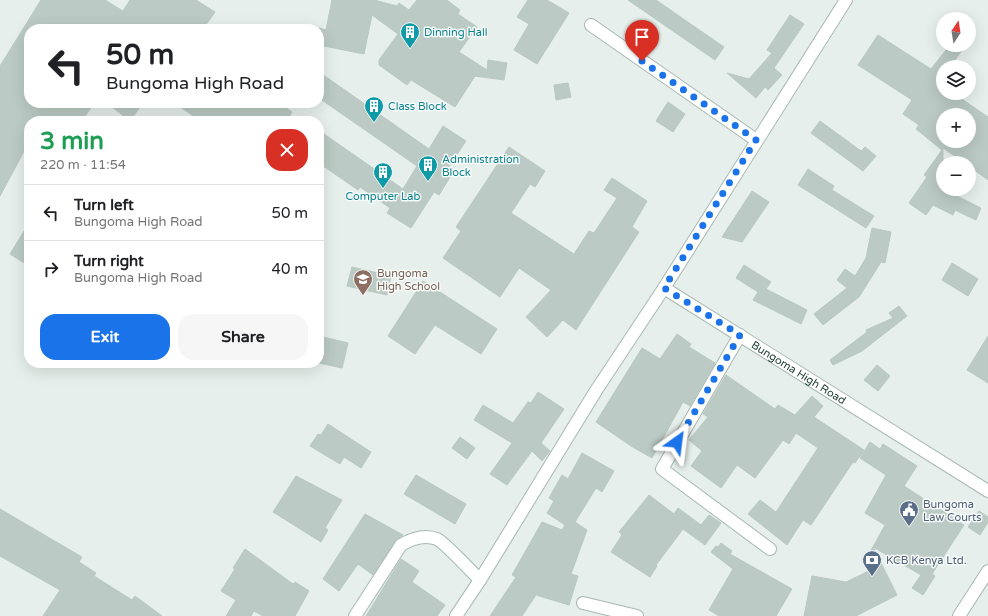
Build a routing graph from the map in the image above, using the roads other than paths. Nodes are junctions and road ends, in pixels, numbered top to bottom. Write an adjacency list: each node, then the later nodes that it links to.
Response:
1 (846, 0): 3 (street)
2 (591, 25): 3 (street)
3 (756, 140): 4 (street)
4 (664, 288): 5 (street, Bungoma High Road); 9 (street)
5 (740, 335): 6 (street, Bungoma High Road); 7 (street)
6 (988, 491)
7 (770, 549)
8 (988, 571): 14 (street)
9 (480, 580): 11 (street); 12 (street)
10 (583, 603): 13 (street)
11 (355, 616)
12 (456, 616)
13 (637, 616)
14 (959, 616)

